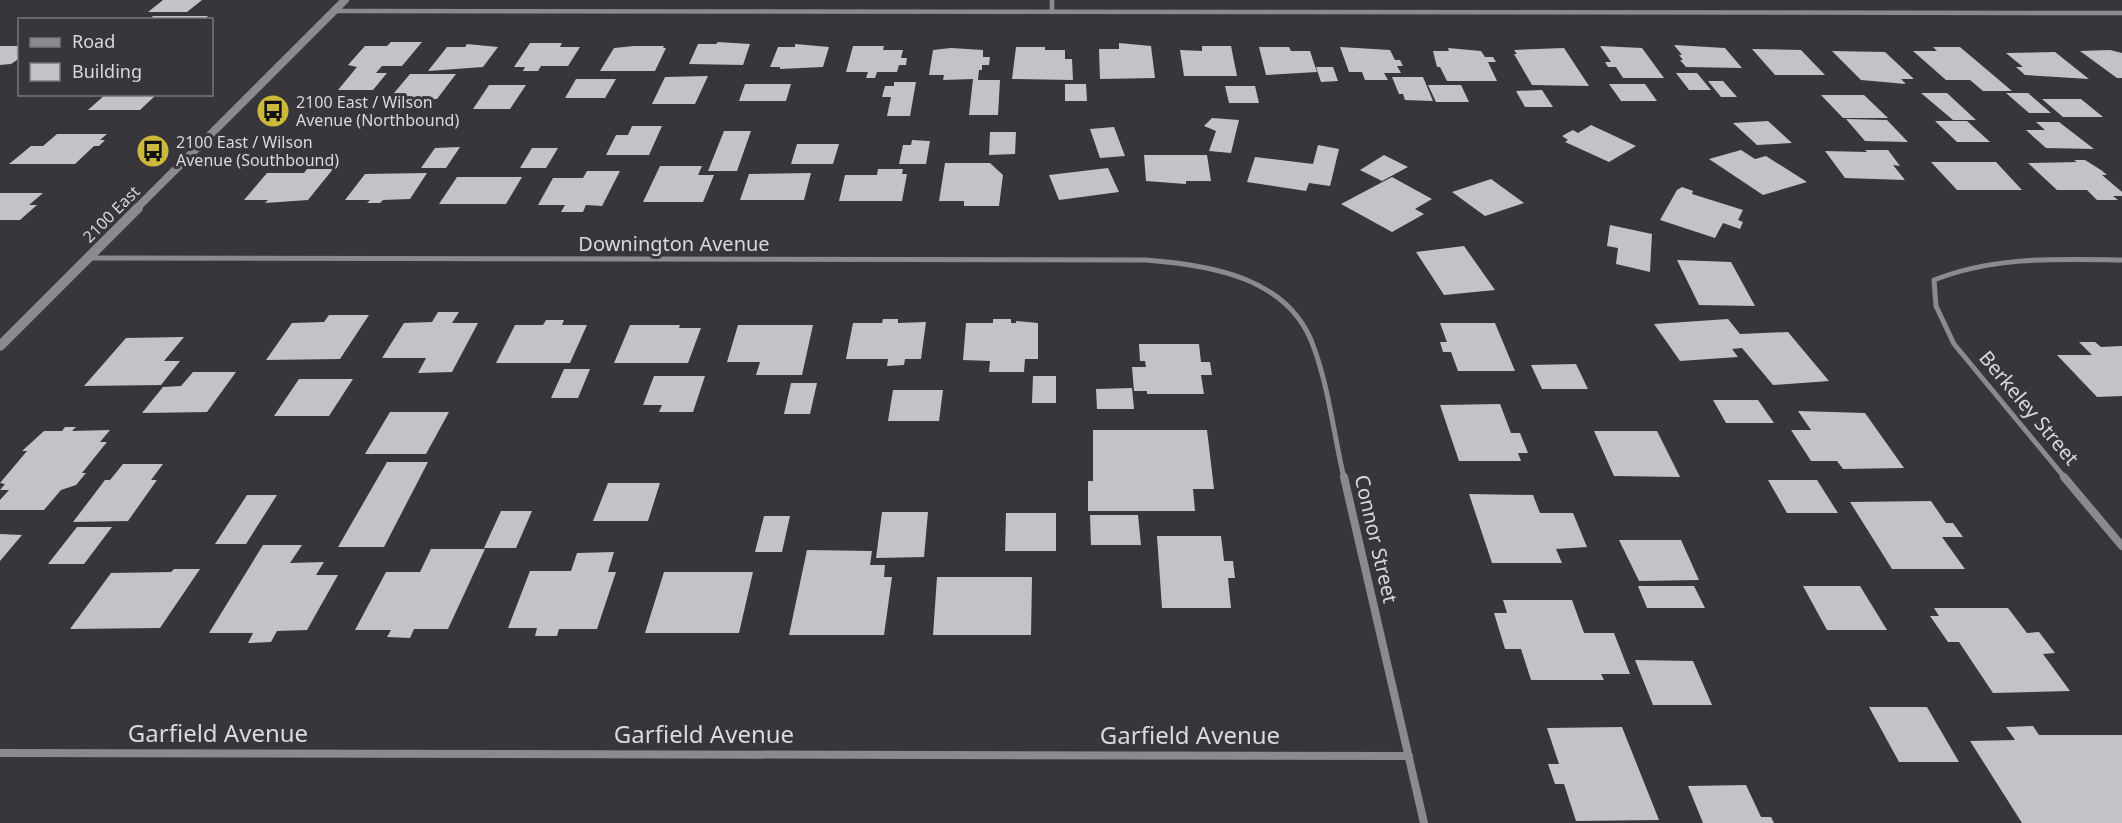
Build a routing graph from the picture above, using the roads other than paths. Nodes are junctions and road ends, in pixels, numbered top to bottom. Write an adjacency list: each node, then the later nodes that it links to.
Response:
1 (345, 0): 3 (street, 2100 East)
2 (1052, 0): 4 (street)
3 (334, 11): 4 (street); 6 (street, 2100 East)
4 (1052, 12): 5 (street)
5 (2122, 13)
6 (88, 258): 8 (street, Downington Avenue); 9 (street, 2100 East)
7 (2122, 261): 10 (street, Berkeley Street)
8 (1258, 283): 12 (street, Connor Street)
9 (0, 346)
10 (2122, 546)
11 (0, 753): 12 (street, Garfield Avenue)
12 (1409, 756): 13 (street, Connor Street)
13 (1424, 823)

